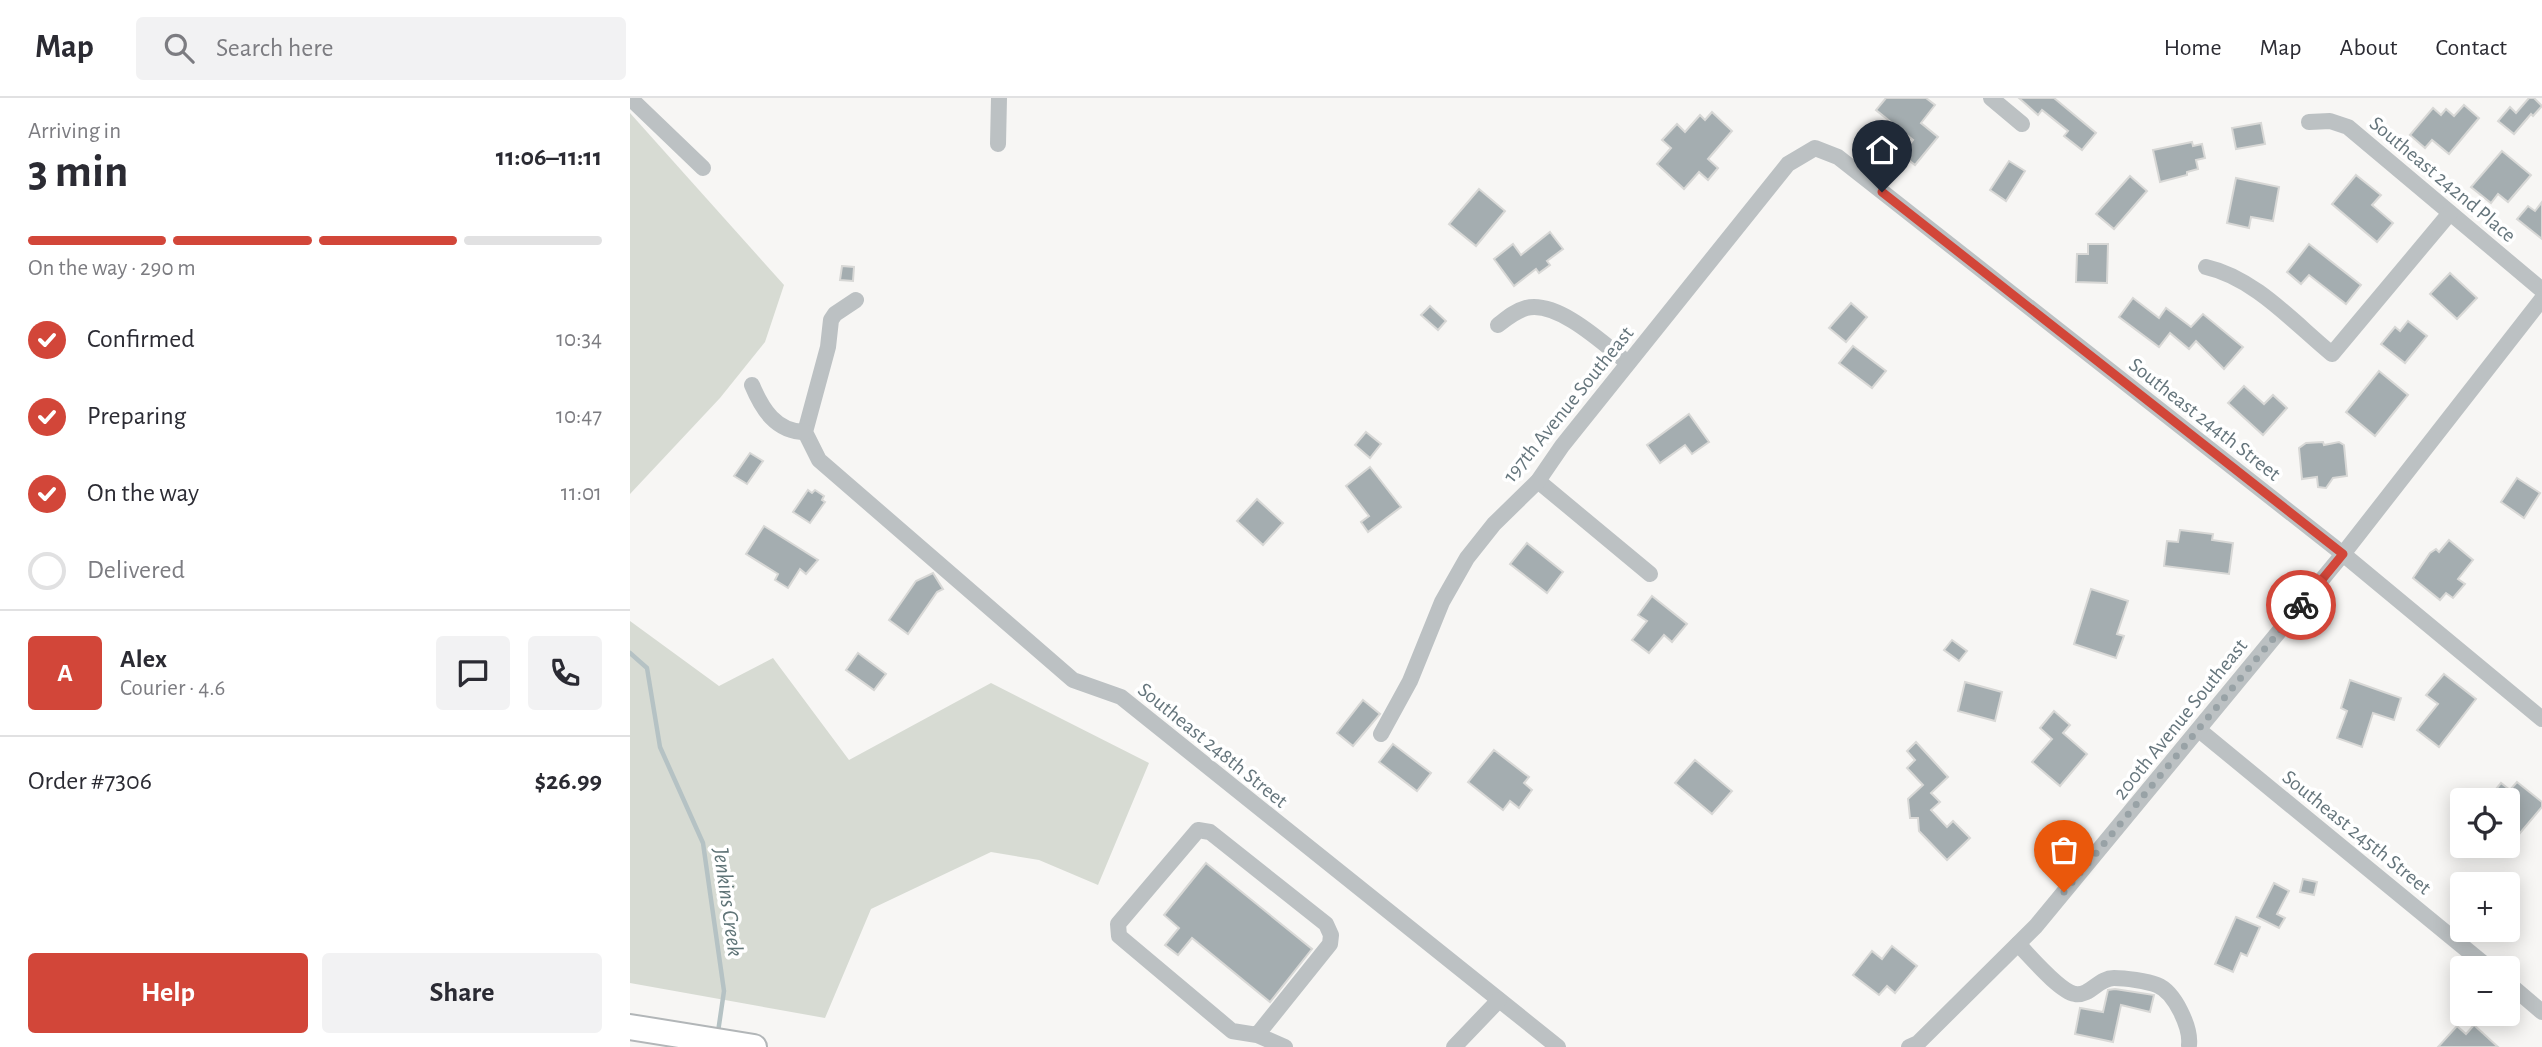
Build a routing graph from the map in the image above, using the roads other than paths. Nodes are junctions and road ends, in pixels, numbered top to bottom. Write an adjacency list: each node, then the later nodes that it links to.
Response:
1 (630, 98): 8 (street)
2 (999, 98): 6 (street)
3 (1991, 98): 5 (street)
4 (2309, 122): 9 (street, Southeast 242nd Place)
5 (2022, 124)
6 (998, 144)
7 (1838, 157): 15 (street, 197th Avenue Southeast); 19 (street, Southeast 244th Street)
8 (703, 169)
9 (2450, 213): 10 (street); 11 (street, Southeast 242nd Place)
10 (2206, 267)
11 (2542, 290)
12 (2542, 299): 19 (street, 200th Avenue Southeast)
13 (856, 300): 17 (street)
14 (1498, 325): 15 (street)
15 (1628, 363): 18 (street, 197th Avenue Southeast)
16 (752, 384): 17 (street)
17 (805, 432): 27 (street, Southeast 248th Street)
18 (1538, 481): 20 (street); 23 (street, 197th Avenue Southeast)
19 (2343, 554): 21 (street, Southeast 244th Street); 22 (street, 200th Avenue Southeast)
20 (1650, 574)
21 (2542, 719)
22 (2199, 730): 24 (street, 200th Avenue Southeast); 25 (street, Southeast 245th Street)
23 (1381, 734)
24 (2018, 944): 31 (street); 36 (street, 200th Avenue Southeast)
25 (2474, 956)
26 (2520, 994): 28 (street)
27 (1499, 1000): 34 (street); 35 (street, Southeast 248th Street)
28 (2542, 1012)
29 (630, 1027): 32 (highway)
30 (1257, 1035): 30 (street); 33 (street)
31 (2189, 1045)
32 (753, 1047)
33 (1285, 1047)
34 (1454, 1047)
35 (1558, 1047)
36 (1909, 1047)

